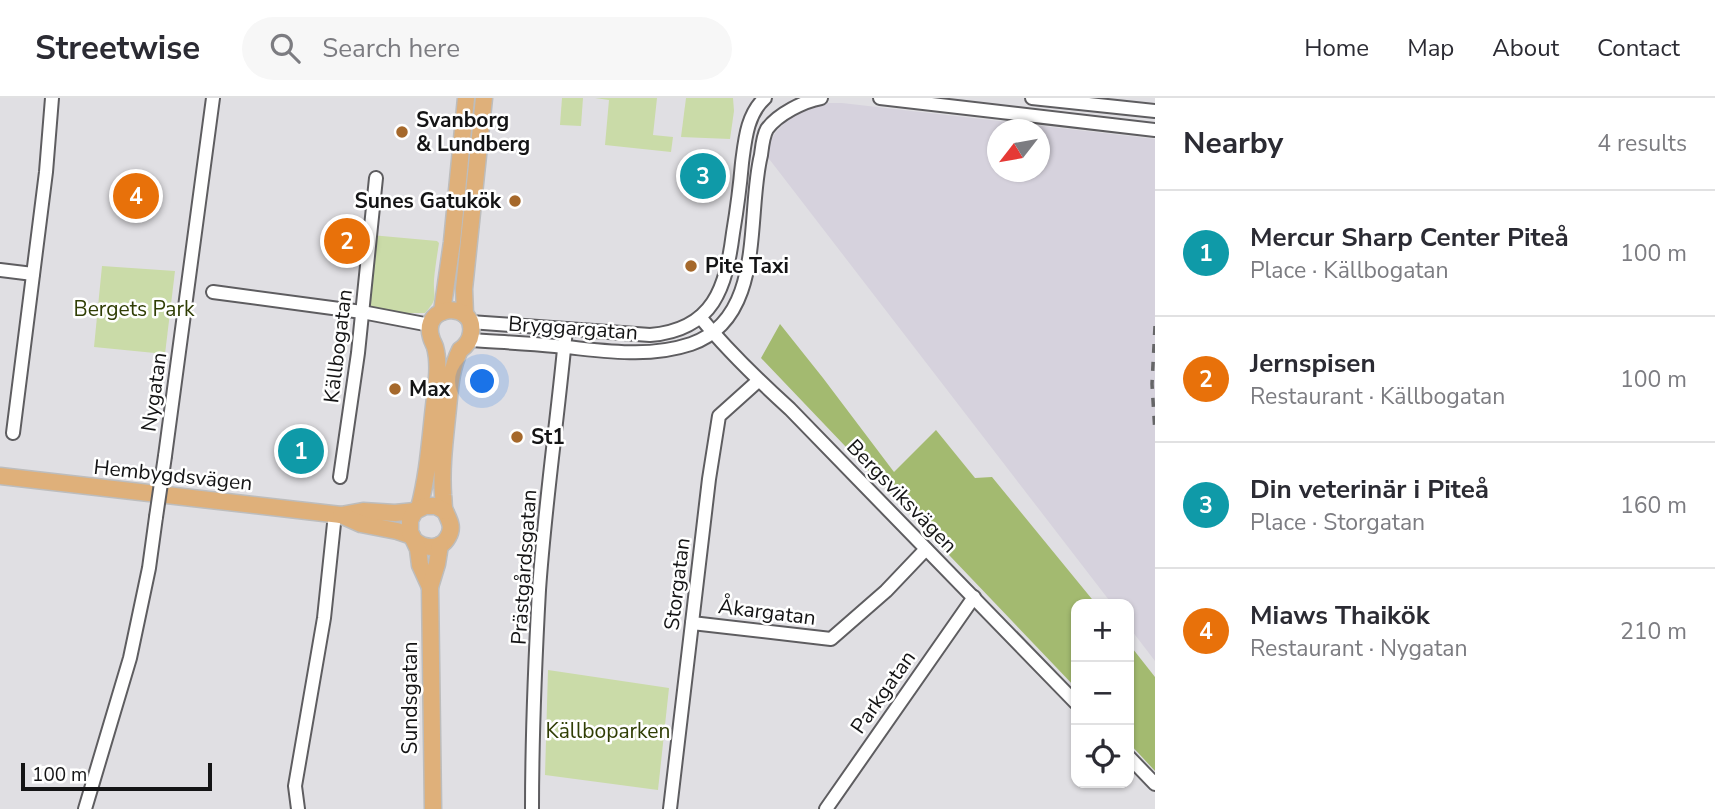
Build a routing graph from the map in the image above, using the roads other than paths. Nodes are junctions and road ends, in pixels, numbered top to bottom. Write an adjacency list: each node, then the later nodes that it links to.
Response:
1 (52, 98): 17 (street)
2 (214, 98): 45 (street, Nygatan, bridge)
3 (466, 98): 20 (main road)
4 (484, 98): 22 (main road, Sundsgatan)
5 (765, 98): 21 (street)
6 (771, 98): 12 (street)
7 (821, 98): 12 (street)
8 (880, 98): 10 (street)
9 (1035, 98): 11 (street); 13 (street)
10 (920, 100): 13 (street)
11 (1155, 111)
12 (786, 112): 25 (street)
13 (1035, 116): 14 (street)
14 (1155, 130)
15 (376, 178): 19 (street, Källbogatan)
16 (0, 270): 17 (street)
17 (33, 274): 30 (street)
18 (214, 292): 19 (street)
19 (362, 312): 23 (street); 32 (street, Källbogatan)
20 (442, 312): 22 (main road); 23 (main road)
21 (702, 315): 24 (street, Bryggargatan); 25 (street, Bergsviksvägen)
22 (468, 318): 24 (street, Bryggargatan); 27 (main road, Sundsgatan)
23 (430, 325): 26 (main road, Sundsgatan)
24 (566, 330): 28 (street, Prästgårdsgatan)
25 (712, 332): 28 (street, Bryggargatan); 29 (street, Bergsviksvägen)
26 (435, 345): 27 (main road); 33 (main road, Sundsgatan)
27 (465, 345): 28 (street, Bryggargatan); 34 (main road, Sundsgatan)
28 (564, 347): 48 (street, Prästgårdsgatan)
29 (758, 381): 38 (street, Bergsviksvägen); 41 (street, Storgatan)
30 (13, 433)
31 (0, 476): 35 (main road, Hembygdsvägen)
32 (340, 477)
33 (417, 509): 34 (main road); 35 (main road, Hembygdsvägen); 36 (main road, Sundsgatan)
34 (445, 511): 37 (main road, Sundsgatan)
35 (338, 514): 36 (main road, Hembygdsvägen); 46 (street)
36 (414, 539): 37 (main road); 39 (main road, Sundsgatan)
37 (440, 545): 39 (main road, Sundsgatan)
38 (926, 549): 40 (street, Bergsviksvägen); 41 (street, Åkargatan)
39 (430, 587): 47 (main road, Sundsgatan)
40 (974, 597): 42 (street, Bergsviksvägen); 50 (street, Parkgatan)
41 (692, 622): 49 (street, Storgatan)
42 (1071, 698)
43 (1134, 762): 44 (street)
44 (1155, 784)
45 (85, 809)
46 (298, 809)
47 (433, 809)
48 (532, 809)
49 (670, 809)
50 (826, 809)

